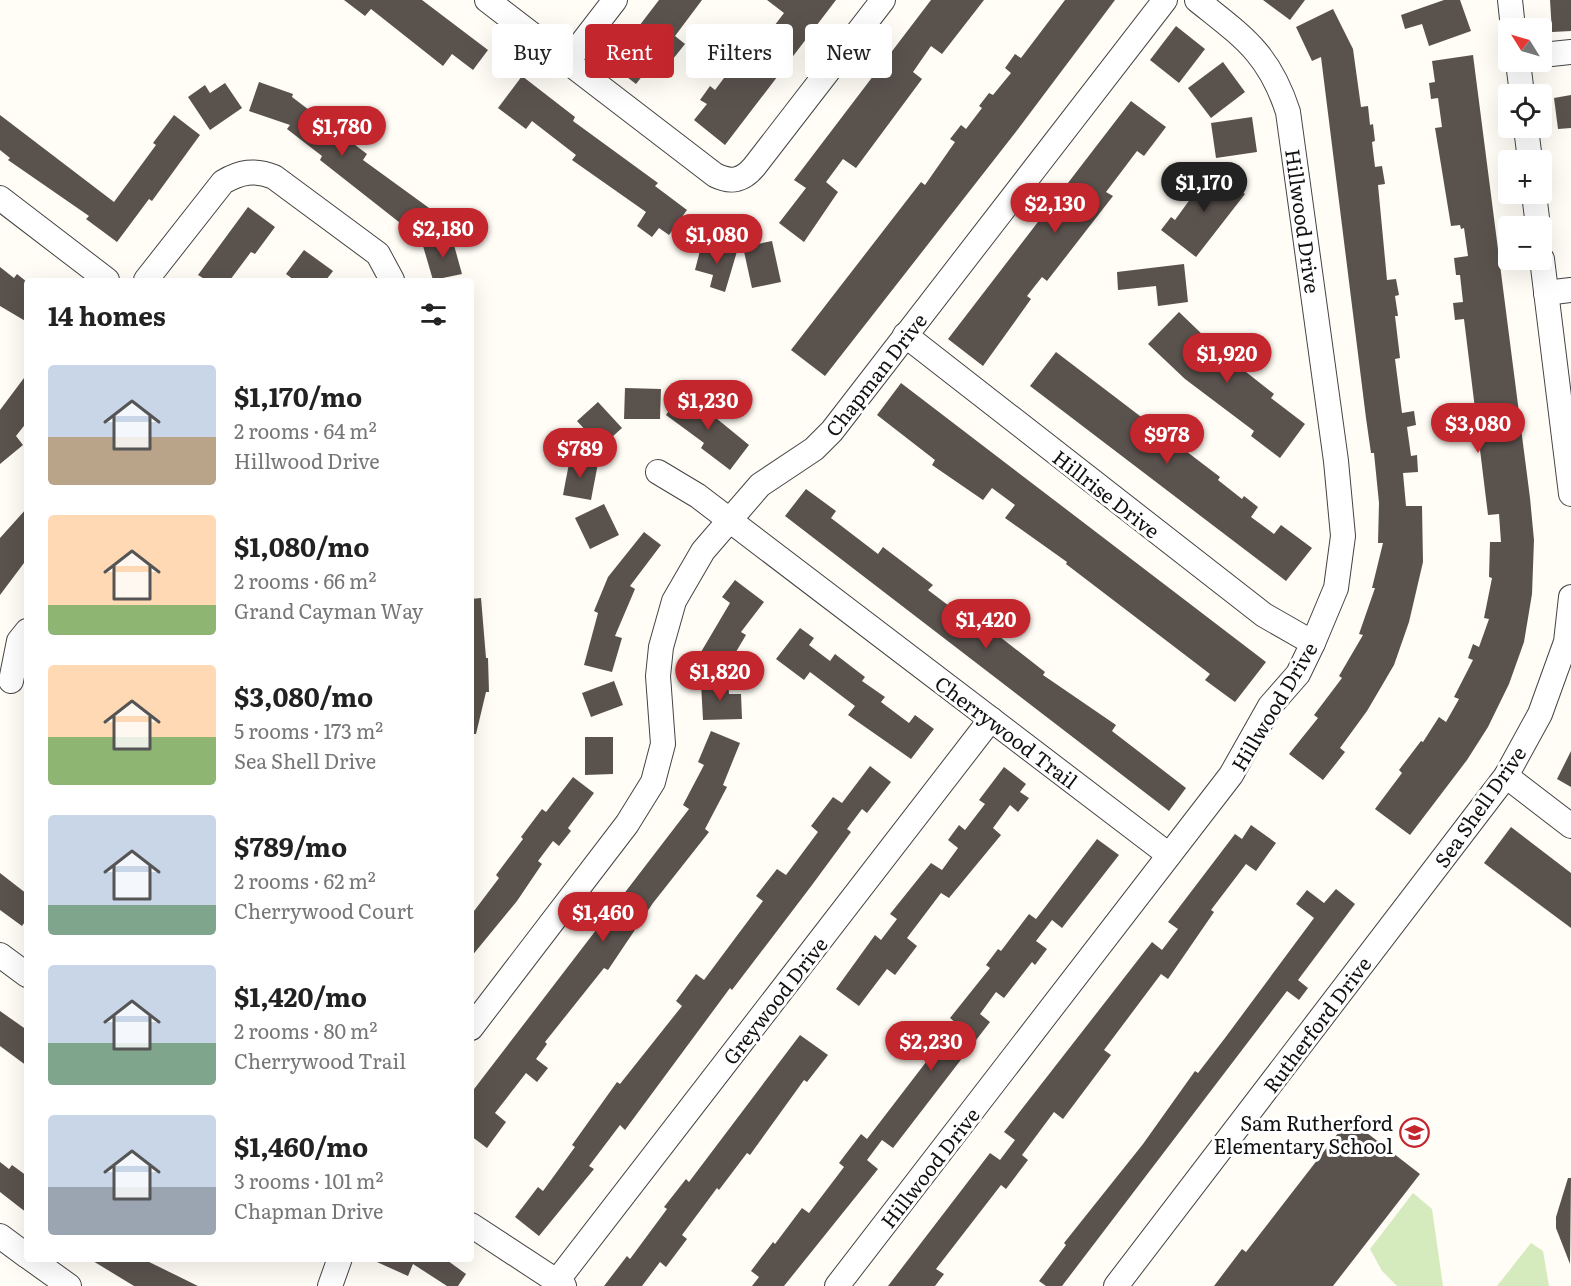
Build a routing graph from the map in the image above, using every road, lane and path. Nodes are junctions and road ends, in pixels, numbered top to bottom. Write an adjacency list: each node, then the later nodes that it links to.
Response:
1 (487, 0): 8 (street)
2 (615, 0): 10 (street)
3 (883, 0): 12 (street)
4 (1165, 0): 20 (street, Chapman Drive)
5 (1197, 0): 26 (street, Hillwood Drive)
6 (1510, 0): 7 (street)
7 (1513, 18)
8 (519, 24)
9 (1571, 52): 11 (street)
10 (573, 55)
11 (1552, 55)
12 (573, 65)
13 (4, 210): 15 (street)
14 (1543, 270): 19 (street)
15 (104, 278)
16 (148, 278): 17 (street)
17 (391, 278)
18 (1571, 290): 19 (street)
19 (1546, 293): 22 (street)
20 (905, 336): 23 (street, Chapman Drive); 26 (street, Hillrise Drive)
21 (658, 472): 23 (street, Cherrywood Trail)
22 (1571, 494)
23 (730, 522): 28 (street, Cherrywood Trail); 35 (street, Chapman Drive)
24 (1571, 597): 29 (street, Sea Shell Drive)
25 (24, 635): 27 (street)
26 (1313, 643): 31 (street, Hillwood Drive)
27 (11, 681)
28 (991, 719): 31 (street, Cherrywood Trail); 41 (street, Greywood Drive)
29 (1506, 776): 30 (street); 32 (street, Sea Shell Drive)
30 (1571, 825)
31 (1169, 855): 44 (street, Hillwood Drive)
32 (1406, 906): 45 (street, Rutherford Drive)
33 (0, 955): 34 (street)
34 (24, 973)
35 (474, 1024)
36 (474, 1227): 41 (street)
37 (0, 1236): 38 (street)
38 (24, 1253)
39 (36, 1262): 42 (street)
40 (339, 1262): 43 (street)
41 (560, 1283)
42 (69, 1286)
43 (330, 1286)
44 (837, 1286)
45 (1116, 1286)

